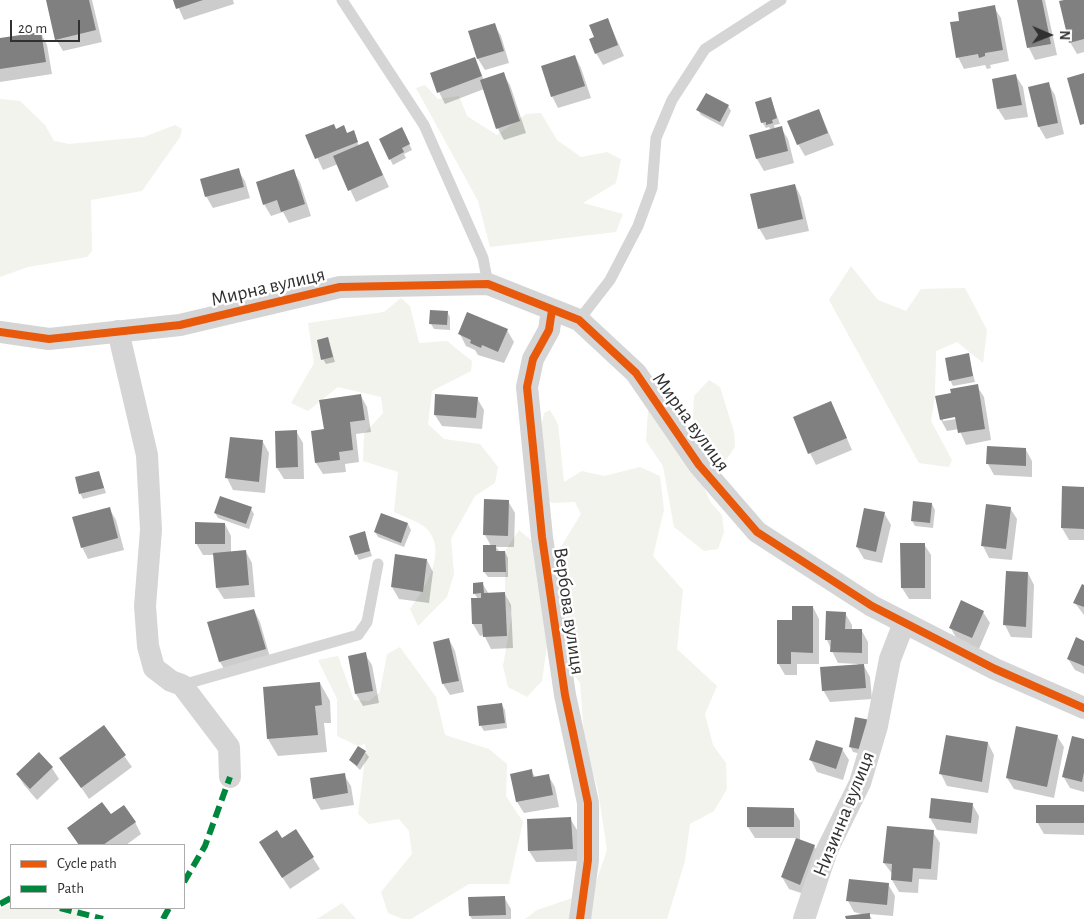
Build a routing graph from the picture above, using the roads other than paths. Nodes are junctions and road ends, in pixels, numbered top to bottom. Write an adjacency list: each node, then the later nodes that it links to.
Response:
1 (342, 0): 3 (lane)
2 (782, 0): 5 (lane)
3 (488, 284): 4 (street, Мирна вулиця); 6 (street, Мирна вулиця)
4 (552, 310): 5 (street, Мирна вулиця); 13 (street, Вербова вулиця)
5 (579, 320): 9 (street, Мирна вулиця)
6 (118, 331): 7 (street, Мирна вулиця); 10 (street)
7 (0, 332)
8 (378, 564): 10 (lane)
9 (904, 623): 11 (street, Мирна вулиця); 14 (street, Низинна вулиця)
10 (182, 685): 12 (street)
11 (1084, 708)
12 (230, 777)
13 (580, 919)
14 (804, 919)

